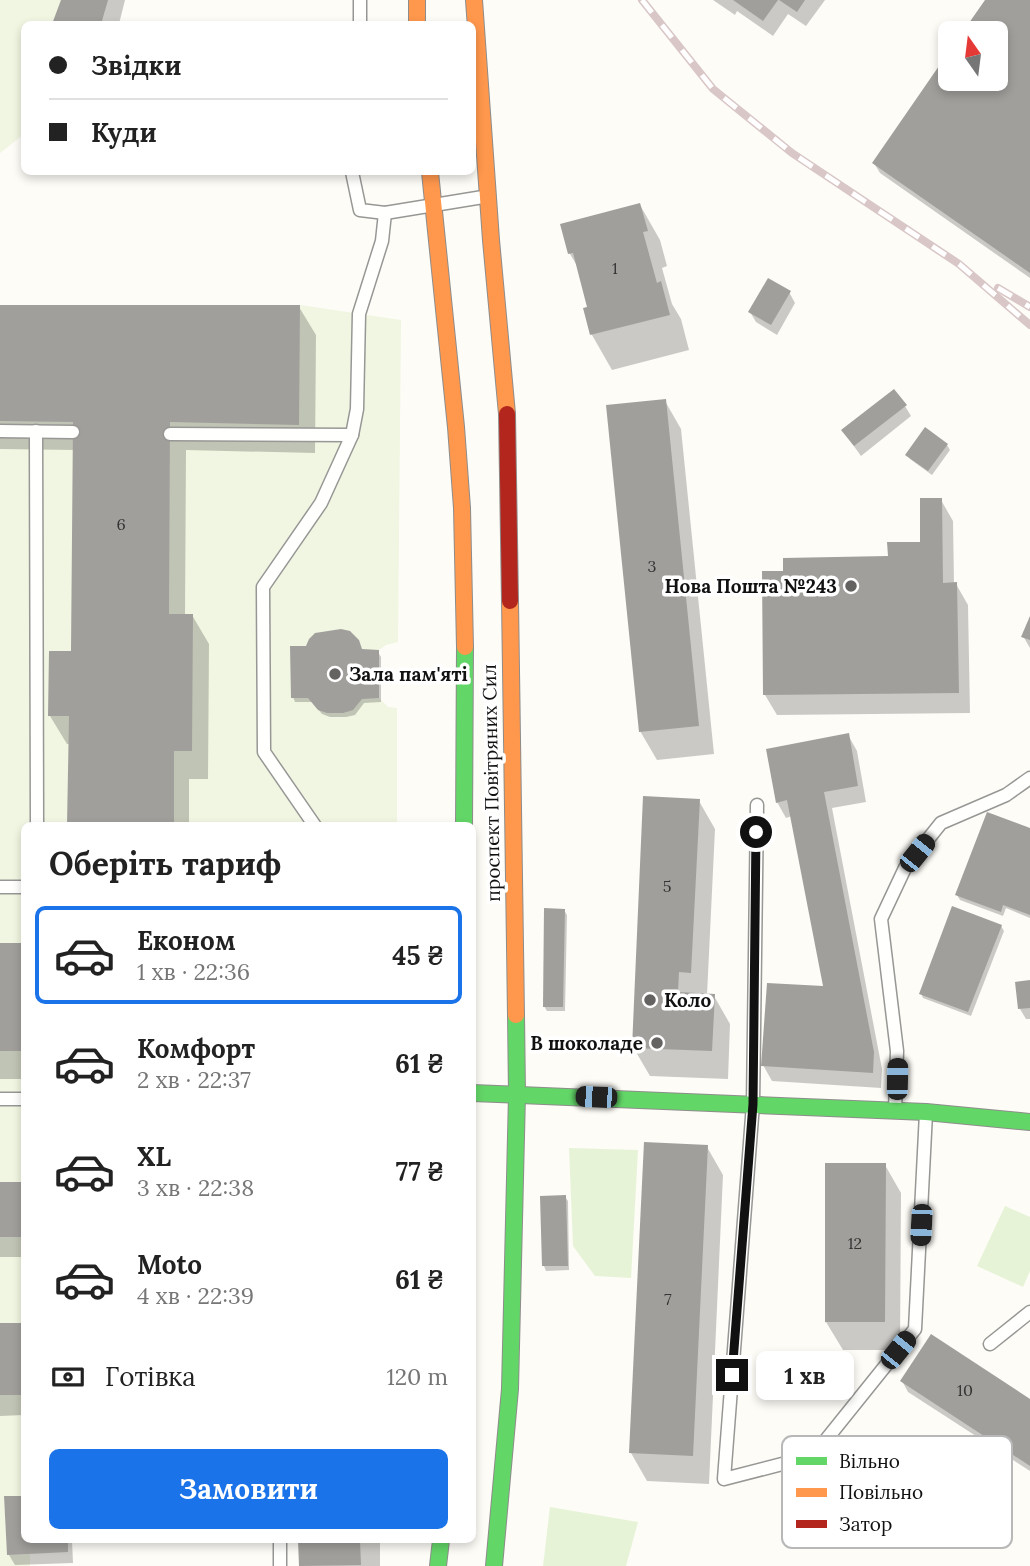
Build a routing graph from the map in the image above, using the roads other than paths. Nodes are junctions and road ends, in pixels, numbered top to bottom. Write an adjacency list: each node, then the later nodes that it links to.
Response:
1 (360, 0): 4 (lane)
2 (416, 0): 5 (main road)
3 (474, 0): 6 (main road, проспект Повітряних Сил)
4 (360, 21)
5 (417, 21)
6 (475, 21)
7 (476, 30): 10 (main road, проспект Повітряних Сил)
8 (353, 175): 12 (lane)
9 (430, 175): 11 (main road, проспект Повітряних Сил)
10 (487, 196): 11 (lane); 26 (main road, проспект Повітряних Сил)
11 (433, 206): 12 (lane); 22 (main road, проспект Повітряних Сил)
12 (385, 213): 17 (lane)
13 (0, 431): 14 (lane)
14 (36, 431): 15 (lane); 20 (lane)
15 (73, 432)
16 (170, 435): 17 (lane)
17 (352, 435): 21 (lane)
18 (1029, 780): 30 (lane)
19 (757, 805): 29 (lane)
20 (37, 822)
21 (312, 822)
22 (464, 822)
23 (0, 887): 24 (lane)
24 (21, 887)
25 (476, 1093): 26 (main road)
26 (517, 1094): 29 (main road); 41 (main road, проспект Повітряних Сил)
27 (0, 1099): 28 (lane)
28 (21, 1099)
29 (753, 1104): 30 (main road); 36 (lane)
30 (895, 1111): 31 (main road)
31 (926, 1112): 32 (main road); 35 (lane)
32 (1030, 1122)
33 (1030, 1312): 34 (lane)
34 (990, 1344)
35 (829, 1436)
36 (782, 1464)
37 (280, 1543): 39 (lane)
38 (441, 1543): 40 (main road)
39 (280, 1566)
40 (438, 1566)
41 (494, 1566)

